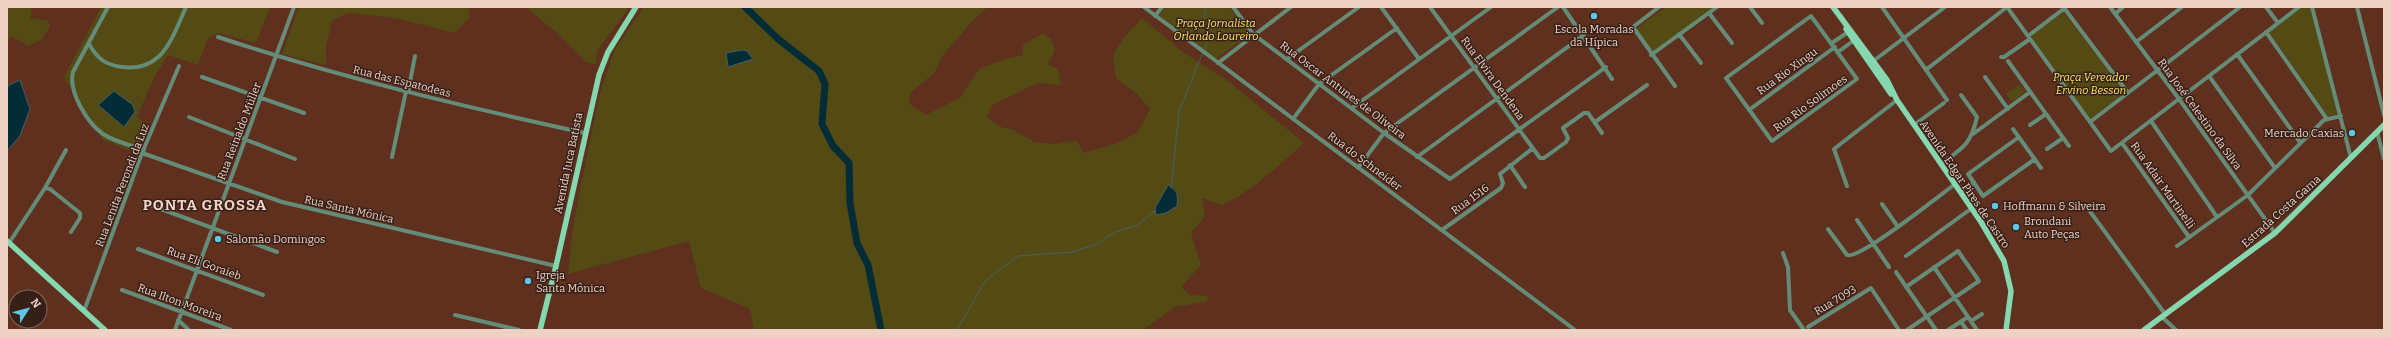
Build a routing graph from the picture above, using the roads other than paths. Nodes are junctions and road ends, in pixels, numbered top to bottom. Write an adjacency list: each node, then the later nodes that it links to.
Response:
1 (108, 7): 50 (street, Rua Santa Mônica)
2 (186, 7): 50 (street)
3 (294, 7): 56 (street, Rua Reinaldo Müller)
4 (636, 7): 103 (main road, Avenida Juca Batista)
5 (1144, 7): 33 (street, Rua do Schneider)
6 (1162, 7): 33 (street)
7 (1233, 7): 40 (street, Rua Oscar Antunes de Oliveira)
8 (1291, 7): 40 (street)
9 (1359, 7): 58 (street)
10 (1382, 7): 37 (street)
11 (1430, 7): 43 (street, Rua Elvira Dendena)
12 (1491, 7): 43 (street)
13 (1558, 7): 65 (street)
14 (1563, 7): 42 (street)
15 (1659, 7): 54 (street)
16 (1717, 7): 31 (street)
17 (1750, 7): 35 (street)
18 (1833, 7): 34 (main road, Avenida Edgar Pires de Castro)
19 (1945, 7): 46 (street)
20 (2007, 7): 45 (street); 67 (street)
21 (2110, 7): 32 (street, Rua José Celestino da Silva)
22 (2123, 7): 32 (street)
23 (2182, 7): 48 (street)
24 (2240, 7): 68 (street)
25 (2266, 7): 36 (street)
26 (2299, 7): 36 (street)
27 (2312, 7): 91 (street)
28 (2357, 7): 89 (street)
29 (1884, 8): 46 (street)
30 (2065, 8): 45 (street); 78 (street)
31 (1709, 13): 41 (street); 49 (street)
32 (2115, 14): 48 (street, Rua José Celestino da Silva)
33 (1155, 16): 62 (street, Rua do Schneider)
34 (1842, 21): 38 (main road, Avenida Edgar Pires de Castro); 61 (main road, Avenida Edgar Pires de Castro)
35 (1762, 23)
36 (2278, 23): 39 (street)
37 (1397, 28): 59 (street); 73 (street)
38 (1848, 32): 47 (main road, Avenida Edgar Pires de Castro); 51 (street, Rua Rio Xingu)
39 (2266, 32): 53 (street); 93 (street)
40 (1253, 34): 58 (street, Rua Oscar Antunes de Oliveira); 62 (street)
41 (1679, 34): 54 (street); 63 (street)
42 (1584, 35): 66 (street); 81 (street)
43 (1450, 36): 59 (street); 65 (street, Rua Elvira Dendena)
44 (218, 37): 56 (street, Rua das Espatodeas)
45 (2029, 37): 57 (street); 96 (street)
46 (1905, 38): 61 (street); 67 (street)
47 (1853, 41): 52 (street); 61 (main road, Avenida Edgar Pires de Castro)
48 (2136, 42): 68 (street, Rua José Celestino da Silva)
49 (1732, 43)
50 (89, 44): 116 (street, Rua Santa Mônica)
51 (1834, 45): 52 (street); 86 (street, Rua Rio Xingu); 86 (street)
52 (1838, 52): 86 (street, Rua Rio Solimoes)
53 (2237, 54): 69 (street); 110 (street)
54 (1652, 55): 75 (street)
55 (415, 56): 76 (street)
56 (277, 57): 76 (street, Rua das Espatodeas); 80 (street, Rua Reinaldo Müller)
57 (2001, 57)
58 (1287, 59): 73 (street, Rua Oscar Antunes de Oliveira)
59 (1419, 59): 84 (street)
60 (2008, 61): 77 (street)
61 (1871, 62): 83 (main road, Avenida Edgar Pires de Castro)
62 (1218, 63): 92 (street, Rua do Schneider)
63 (1701, 63)
64 (179, 66): 116 (street, Rua Lenita Perondi da Luz)
65 (1473, 67): 81 (street, Rua Elvira Dendena); 104 (street)
66 (1606, 67): 72 (street); 101 (street)
67 (1926, 69): 97 (street)
68 (2158, 70): 78 (street); 82 (street, Rua José Celestino da Silva)
69 (2209, 76): 82 (street); 127 (street)
70 (202, 77): 80 (street)
71 (1985, 77): 85 (street)
72 (1612, 79)
73 (1320, 84): 84 (street, Rua Oscar Antunes de Oliveira); 92 (street)
74 (1647, 85): 95 (street)
75 (1675, 86)
76 (407, 91): 103 (street, Rua das Espatodeas); 118 (street)
77 (2030, 92): 85 (street); 88 (street)
78 (2128, 93): 96 (street)
79 (1961, 95): 106 (street)
80 (261, 98): 87 (street); 109 (street, Rua Reinaldo Müller)
81 (1496, 98): 101 (street, Rua Elvira Dendena); 117 (street)
82 (2179, 99): 94 (street); 135 (street, Rua José Celestino da Silva)
83 (1897, 100): 97 (main road, Avenida Edgar Pires de Castro); 131 (street)
84 (1352, 108): 104 (street, Rua Oscar Antunes de Oliveira)
85 (2008, 109): 106 (street)
86 (1749, 110)
87 (304, 113)
88 (2046, 114): 98 (street); 108 (street)
89 (2384, 115)
90 (188, 116): 109 (street)
91 (2341, 116): 93 (street); 119 (street)
92 (1293, 119): 125 (street, Rua do Schneider)
93 (2327, 119): 110 (street)
94 (2150, 121): 111 (street); 140 (street)
95 (1595, 122): 105 (street); 113 (street, Rua Elvira Dendena)
96 (2090, 122): 111 (street)
97 (1914, 125): 123 (main road, Avenida Edgar Pires de Castro)
98 (2030, 125)
99 (2384, 125): 102 (main road, Estrada Costa Gama)
100 (2013, 128): 107 (street)
101 (1520, 130): 113 (street, Rua Elvira Dendena); 117 (street, Rua Oscar Antunes de Oliveira)
102 (2377, 132): 119 (main road, Estrada Costa Gama); 122 (street)
103 (585, 133): 156 (main road, Avenida Juca Batista)
104 (1384, 133): 117 (street, Rua Oscar Antunes de Oliveira); 125 (street)
105 (1602, 133)
106 (1973, 134): 123 (street)
107 (2019, 137): 121 (street); 128 (street)
108 (2063, 138): 112 (street); 114 (street)
109 (245, 139): 120 (street); 129 (street, Rua Reinaldo Müller)
110 (2300, 142): 127 (street)
111 (2122, 143): 148 (street, Rua Adair Martinelli)
112 (2069, 146)
113 (1533, 148): 124 (street, Rua 1516)
114 (2047, 149)
115 (66, 150): 133 (street)
116 (143, 152): 129 (street, Rua Santa Mônica); 165 (street, Rua Lenita Perondi da Luz)
117 (1417, 156)
118 (392, 157)
119 (2351, 158): 147 (main road, Estrada Costa Gama)
120 (295, 159)
121 (2035, 159): 126 (street); 128 (street)
122 (2384, 159)
123 (1941, 164): 130 (main road, Avenida Edgar Pires de Castro)
124 (1510, 166): 132 (street); 145 (street, Rua 1516)
125 (1358, 168): 145 (street, Rua do Schneider)
126 (2041, 168)
127 (2275, 168): 135 (street)
128 (1974, 182): 134 (street)
129 (228, 183): 143 (street, Rua Reinaldo Müller); 156 (street, Rua Santa Mônica)
130 (1955, 184): 134 (main road, Avenida Edgar Pires de Castro); 142 (street)
131 (1847, 186)
132 (1525, 187)
133 (45, 188): 146 (street); 149 (street)
134 (1960, 192): 138 (main road, Avenida Edgar Pires de Castro)
135 (2248, 195): 140 (street); 147 (street, Rua José Celestino da Silva)
136 (1882, 204): 142 (street)
137 (153, 206): 143 (street)
138 (1972, 208): 155 (street); 190 (main road, Avenida Edgar Pires de Castro)
139 (2089, 210): 169 (street)
140 (2217, 217): 148 (street)
141 (1857, 220): 150 (street)
142 (1898, 227): 150 (street)
143 (212, 228): 153 (street); 159 (street, Rua Reinaldo Müller)
144 (1828, 229): 150 (street)
145 (1442, 230): 182 (street, Rua do Schneider)
146 (71, 232)
147 (2275, 233): 169 (main road, Estrada Costa Gama)
148 (2189, 237): 151 (street)
149 (8, 242): 165 (main road)
150 (1874, 245): 157 (street)
151 (2177, 246)
152 (138, 250): 159 (street, Rua Eli Goraieb)
153 (277, 252)
154 (1783, 253): 183 (street)
155 (1906, 256)
156 (556, 266): 181 (main road, Avenida Juca Batista)
157 (1889, 267)
158 (1934, 267): 161 (street); 164 (street); 164 (street)
159 (198, 270): 163 (street, Rua Eli Goraieb); 166 (street, Rua Reinaldo Müller)
160 (1896, 272): 161 (street)
161 (1906, 287): 170 (street)
162 (122, 290): 166 (street, Rua Ilton Moreira)
163 (263, 294)
164 (1954, 297): 170 (street); 171 (street)
165 (84, 311): 176 (main road)
166 (182, 312): 172 (street, Rua Reinaldo Müller); 179 (street, Rua Ilton Moreira)
167 (1982, 314): 173 (street)
168 (455, 315): 180 (street)
169 (2164, 315): 191 (main road, Estrada Costa Gama); 192 (street)
170 (1926, 316): 185 (street); 186 (street)
171 (1968, 317): 173 (street); 174 (street)
172 (178, 320): 177 (street, Rua Reinaldo Müller); 178 (street)
173 (1971, 321): 189 (street)
174 (1961, 322): 187 (street); 188 (street)
175 (1808, 327): 184 (street, Rua 7093)
176 (106, 330)
177 (175, 330)
178 (189, 330)
179 (231, 330)
180 (519, 330)
181 (540, 330)
182 (1575, 330)
183 (1804, 330)
184 (1899, 330)
185 (1906, 330)
186 (1936, 330)
187 (1948, 330)
188 (1966, 330)
189 (1977, 330)
190 (2006, 330)
191 (2144, 330)
192 (2176, 330)

